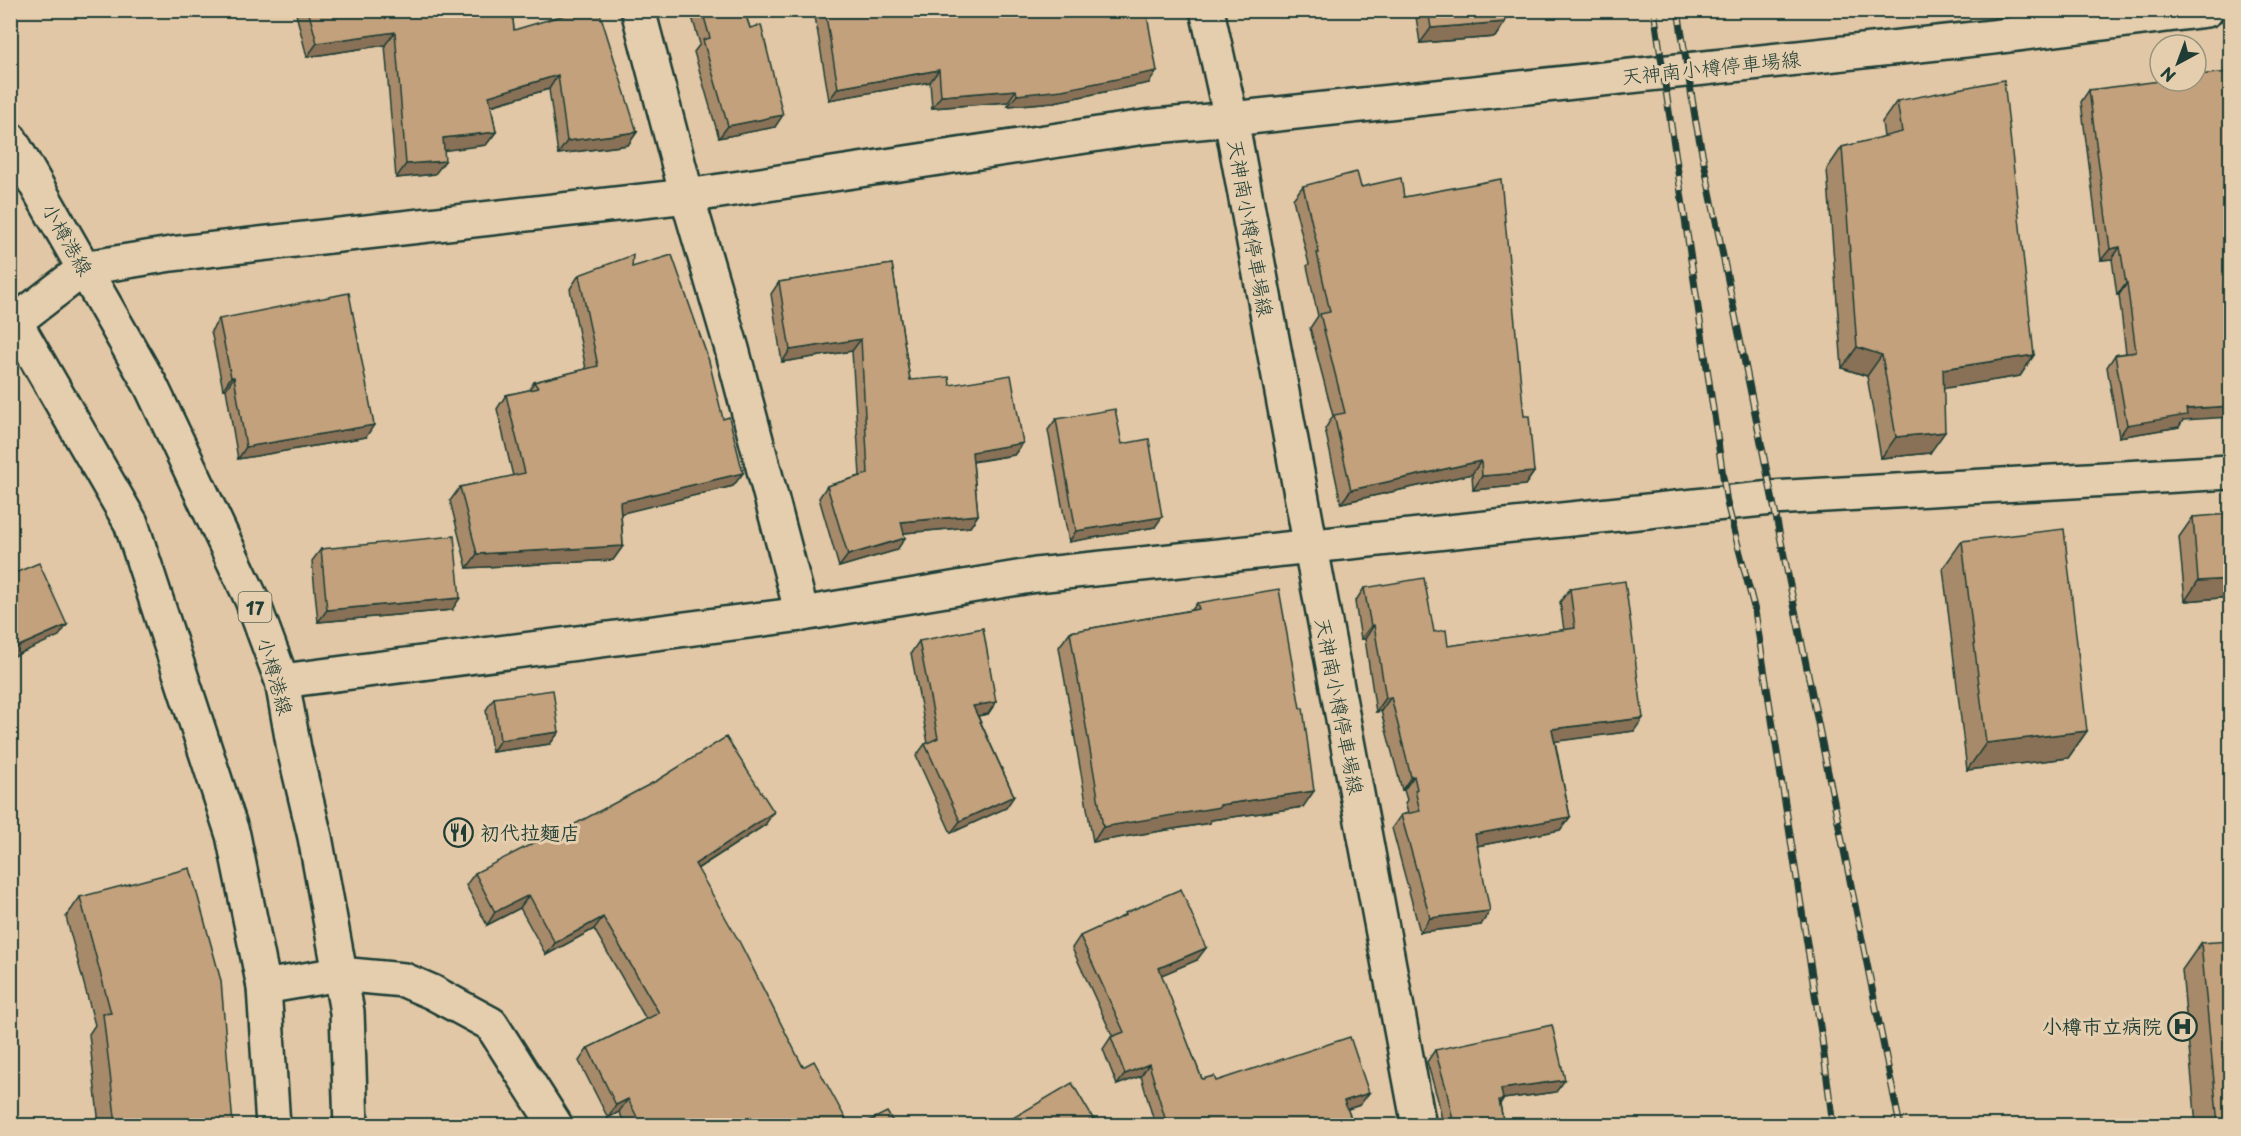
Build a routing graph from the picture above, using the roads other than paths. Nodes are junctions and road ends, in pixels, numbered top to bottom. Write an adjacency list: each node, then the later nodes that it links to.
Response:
1 (638, 10): 6 (street)
2 (1207, 10): 4 (street)
3 (2206, 10): 4 (street, 天神南小樽停車場線)
4 (1231, 118): 6 (street); 10 (street, 天神南小樽停車場線)
5 (10, 139): 7 (street, 小樽港線 / 17)
6 (687, 196): 7 (street); 11 (street)
7 (85, 268): 8 (street); 12 (street, 小樽港線 / 17)
8 (13, 317): 14 (street)
9 (2230, 472): 10 (street)
10 (1310, 547): 11 (street); 18 (street, 天神南小樽停車場線)
11 (802, 614): 12 (street)
12 (282, 681): 13 (street, 小樽港線 / 17)
13 (339, 974): 14 (street); 16 (street, 小樽港線 / 17); 17 (street)
14 (264, 987): 15 (street)
15 (273, 1125)
16 (351, 1125)
17 (556, 1125)
18 (1419, 1125)

